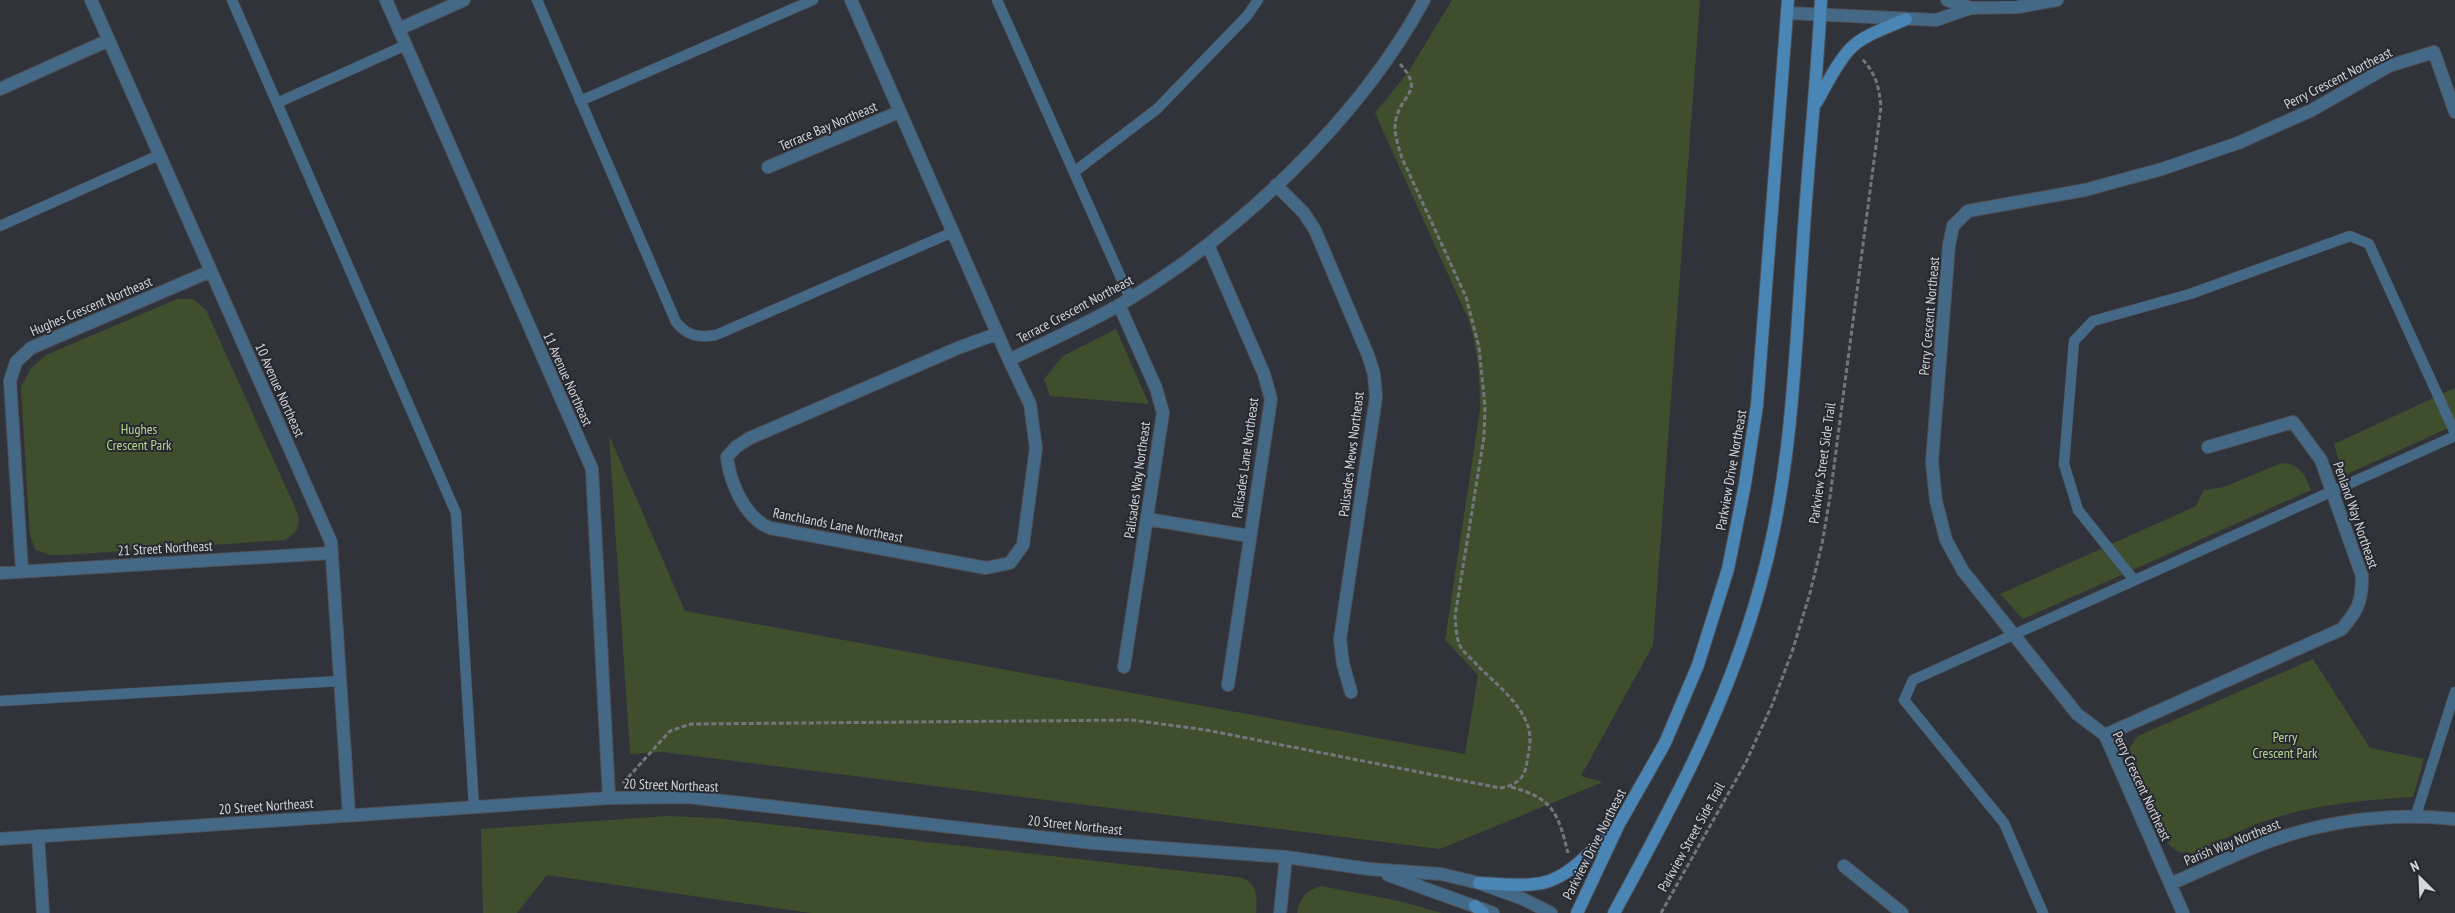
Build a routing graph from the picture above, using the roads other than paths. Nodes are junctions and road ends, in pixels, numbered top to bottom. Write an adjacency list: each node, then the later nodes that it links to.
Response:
1 (91, 0): 19 (street, 10 Avenue Northeast)
2 (232, 0): 23 (lane)
3 (386, 0): 18 (street, 11 Avenue Northeast)
4 (464, 0): 18 (street)
5 (537, 0): 22 (lane)
6 (813, 0): 22 (lane)
7 (851, 0): 25 (street, Terrace Crescent Northeast)
8 (997, 0): 29 (lane)
9 (1258, 0): 29 (lane)
10 (1424, 0): 30 (street, Terrace Crescent Northeast)
11 (1821, 0): 16 (main road)
12 (1947, 0): 15 (street)
13 (2057, 0): 15 (street)
14 (1787, 6): 16 (street); 60 (main road, Parkview Drive Northeast)
15 (1971, 8): 17 (street)
16 (1820, 15): 17 (street); 24 (main road)
17 (1906, 19): 24 (main road)
18 (399, 29): 20 (street, 11 Avenue Northeast)
19 (109, 40): 21 (street); 27 (street, 10 Avenue Northeast)
20 (406, 45): 23 (lane); 55 (street, 11 Avenue Northeast)
21 (0, 90)
22 (580, 101): 32 (lane)
23 (277, 103): 56 (lane)
24 (1814, 107): 74 (main road)
25 (899, 112): 28 (street, Terrace Bay Northeast); 32 (street, Terrace Crescent Northeast)
26 (2455, 112): 47 (street, Perry Crescent Northeast)
27 (159, 155): 31 (lane); 34 (street, 10 Avenue Northeast)
28 (768, 167)
29 (1074, 172): 35 (lane)
30 (1276, 185): 33 (street, Terrace Crescent Northeast); 51 (street, Palisades Mews Northeast)
31 (0, 226)
32 (953, 232): 36 (street, Terrace Crescent Northeast)
33 (1208, 245): 35 (street, Terrace Crescent Northeast); 42 (street, Palisades Lane Northeast)
34 (211, 270): 43 (street, 10 Avenue Northeast); 44 (street, Hughes Crescent Northeast)
35 (1125, 302): 37 (street, Terrace Crescent Northeast); 41 (street, Palisades Way Northeast)
36 (996, 334): 37 (street, Terrace Crescent Northeast); 37 (street, Ranchlands Lane Northeast)
37 (1009, 360)
38 (2455, 435): 40 (lane); 46 (lane)
39 (2208, 447): 40 (street, Penland Way Northeast)
40 (2332, 492): 46 (lane); 54 (street, Penland Way Northeast)
41 (1147, 519): 42 (street); 48 (street, Palisades Way Northeast)
42 (1249, 536): 50 (street, Palisades Lane Northeast)
43 (332, 553): 44 (street, 21 Street Northeast); 49 (street, 10 Avenue Northeast)
44 (22, 572): 45 (street, 21 Street Northeast)
45 (0, 573)
46 (2134, 580): 47 (lane)
47 (2014, 635): 54 (street, Perry Crescent Northeast); 76 (lane)
48 (1124, 667)
49 (340, 681): 53 (lane); 57 (street, 10 Avenue Northeast)
50 (1228, 685)
51 (1351, 692)
52 (2455, 692): 58 (lane)
53 (0, 701)
54 (2105, 735): 67 (street, Perry Crescent Northeast)
55 (609, 798): 56 (street, 20 Street Northeast); 63 (street, 20 Street Northeast)
56 (474, 807): 57 (street, 20 Street Northeast)
57 (349, 815): 61 (street, 20 Street Northeast)
58 (2416, 815): 59 (street, Parish Way Northeast); 67 (street, Parish Way Northeast)
59 (2455, 819)
60 (1619, 824): 66 (main road); 73 (main road, Parkview Drive Northeast)
61 (38, 836): 62 (street, 20 Street Northeast); 69 (street)
62 (0, 838)
63 (1286, 857): 65 (street, 20 Street Northeast); 70 (street)
64 (1844, 866): 75 (street)
65 (1370, 869): 66 (street, 20 Street Northeast); 68 (street, 20 Street Northeast)
66 (1479, 884): 72 (street, 20 Street Northeast)
67 (2170, 884): 77 (street, Perry Crescent Northeast)
68 (1479, 909): 71 (street, 20 Street Northeast)
69 (43, 913)
70 (1280, 913)
71 (1494, 913)
72 (1551, 913)
73 (1576, 913)
74 (1614, 913)
75 (1902, 913)
76 (2043, 913)
77 (2183, 913)

